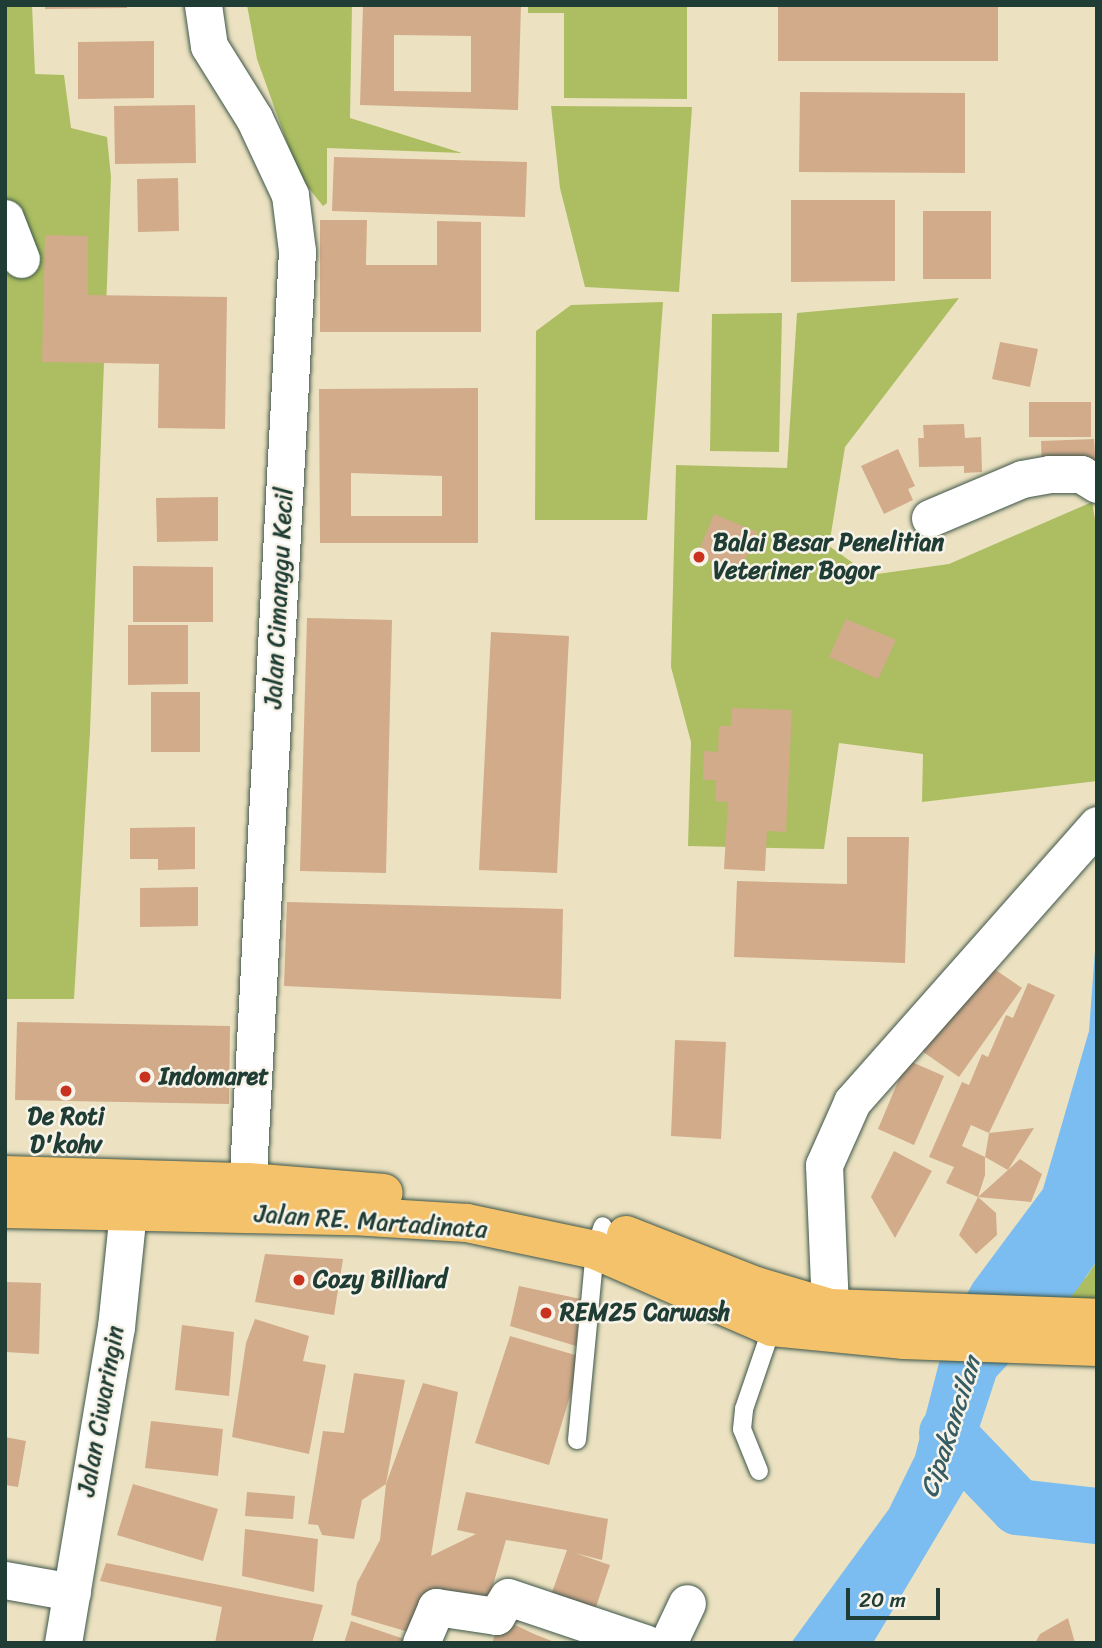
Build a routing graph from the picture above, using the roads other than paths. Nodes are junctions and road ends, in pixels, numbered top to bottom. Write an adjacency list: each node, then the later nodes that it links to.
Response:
1 (203, 5): 9 (street, Jalan Cimanggu Kecil)
2 (5, 218): 3 (street)
3 (21, 259)
4 (1097, 484): 5 (street)
5 (930, 518)
6 (1097, 825): 12 (street)
7 (5, 1175): 8 (main road, Jalan RE. Martadinata)
8 (130, 1195): 9 (main road, Jalan RE. Martadinata); 10 (main road, Jalan RE. Martadinata); 20 (street, Jalan Ciwaringin)
9 (247, 1197): 11 (main road, Jalan RE. Martadinata)
10 (5, 1209)
11 (599, 1238): 12 (main road); 14 (main road, Jalan RE. Martadinata); 17 (lane)
12 (830, 1308): 15 (main road)
13 (1097, 1318): 15 (main road, Jalan RE. Martadinata)
14 (772, 1327): 15 (main road, Jalan RE. Martadinata); 18 (lane)
15 (899, 1327): 16 (main road, Jalan RE. Martadinata)
16 (1097, 1347)
17 (577, 1440)
18 (760, 1471)
19 (5, 1580): 20 (street)
20 (72, 1592): 22 (street, Jalan Ciwaringin)
21 (687, 1603): 25 (street)
22 (64, 1643)
23 (421, 1643): 24 (street)
24 (645, 1643)
25 (668, 1643)

